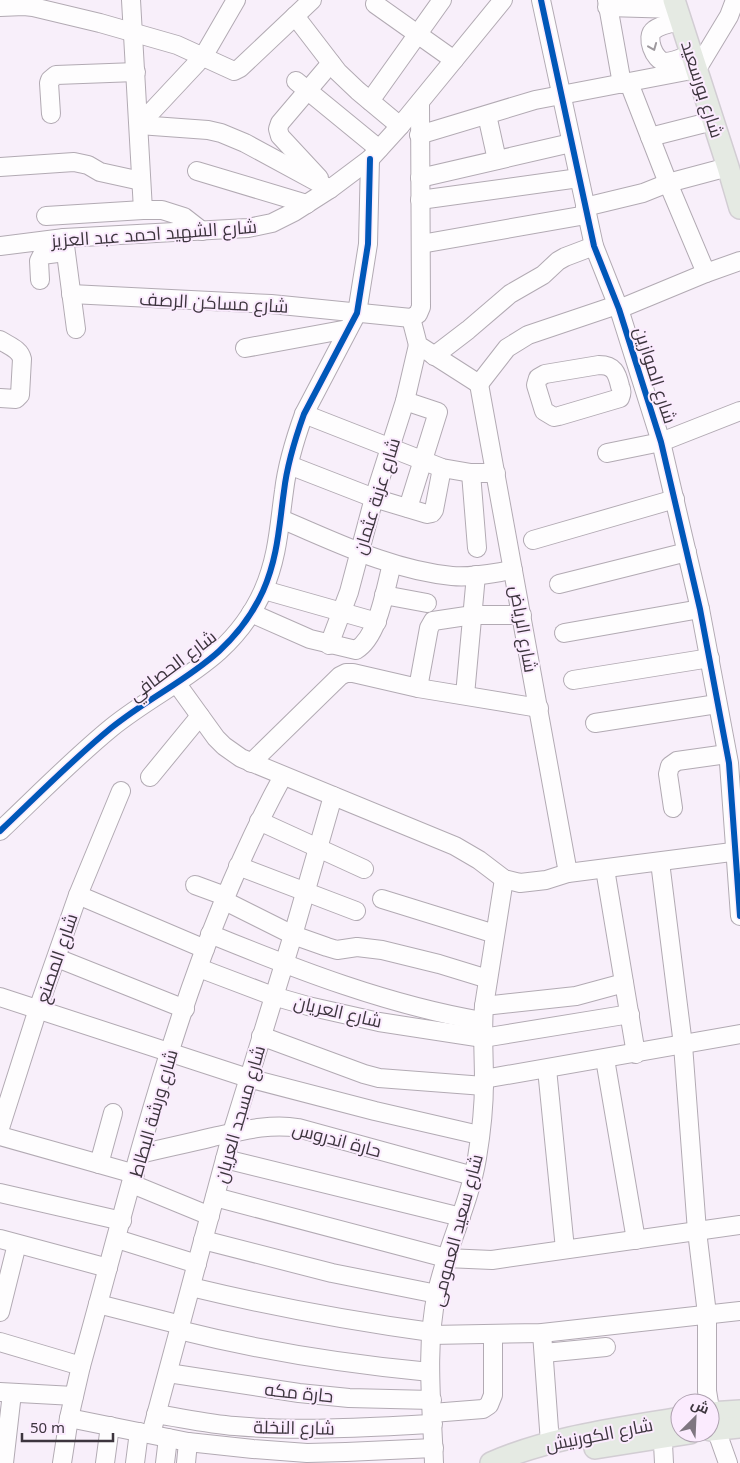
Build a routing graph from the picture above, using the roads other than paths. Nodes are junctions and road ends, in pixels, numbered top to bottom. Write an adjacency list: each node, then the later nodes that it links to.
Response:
1 (131, 0): 14 (street)
2 (312, 0): 13 (street)
3 (442, 0): 15 (street)
4 (503, 0): 17 (street, شارع الشهيد احمد عبد العزيز)
5 (541, 0): 23 (street, شارع الموازين)
6 (231, 1): 16 (street)
7 (30, 3): 10 (street); 14 (street)
8 (375, 4): 15 (street)
9 (607, 4): 11 (street); 21 (street)
10 (0, 7)
11 (679, 8): 18 (main road, شارع بورسعيد); 18 (street, one-way to 18)
12 (735, 12): 18 (street)
13 (295, 16): 16 (street); 19 (street)
14 (133, 32): 16 (street); 20 (street)
15 (418, 34): 17 (street); 24 (street)
16 (202, 56): 29 (street)
17 (454, 60): 25 (street, شارع الشهيد احمد عبد العزيز)
18 (697, 60): 21 (street); 28 (main road, شارع بورسعيد); 37 (main road, شارع بورسعيد)
19 (331, 63): 22 (street); 24 (street)
20 (136, 72): 26 (street); 29 (street)
21 (626, 83): 23 (street); 32 (street)
22 (302, 86): 34 (street); 43 (street)
23 (562, 94): 27 (street); 33 (street, شارع الموازين)
24 (370, 101): 30 (street)
25 (420, 102): 30 (street, شارع الشهيد احمد عبد العزيز); 31 (street)
26 (51, 114)
27 (487, 115): 31 (street); 35 (street)
28 (713, 121): 32 (street); 37 (main road, شارع بورسعيد)
29 (139, 125): 41 (street); 43 (street)
30 (400, 126): 34 (street, شارع الشهيد احمد عبد العزيز)
31 (420, 135): 39 (street)
32 (650, 137): 42 (street)
33 (571, 143): 35 (street); 40 (street, شارع الموازين)
34 (374, 154): 43 (street, شارع الشهيد احمد عبد العزيز); 60 (street)
35 (497, 160): 39 (street)
36 (0, 167): 41 (street)
37 (734, 168): 42 (street); 46 (main road, شارع بورسعيد)
38 (197, 171): 45 (street)
39 (420, 178): 44 (street)
40 (579, 178): 44 (street); 48 (street, شارع الموازين)
41 (141, 181): 47 (street)
42 (668, 183): 48 (street); 56 (street)
43 (330, 189): 45 (street, شارع الشهيد احمد عبد العزيز)
44 (420, 200): 51 (street)
45 (307, 204): 50 (street, شارع الشهيد احمد عبد العزيز)
46 (740, 208)
47 (143, 210): 49 (street); 50 (street)
48 (585, 211): 51 (street); 54 (street, شارع الموازين)
49 (46, 216)
50 (202, 231): 52 (street, شارع الشهيد احمد عبد العزيز)
51 (421, 244): 61 (street)
52 (65, 245): 53 (street, شارع الشهيد احمد عبد العزيز); 57 (street); 58 (street)
53 (0, 246)
54 (594, 246): 59 (street, شارع الموازين); 67 (street)
55 (740, 261): 56 (street)
56 (706, 273): 59 (street)
57 (40, 280)
58 (71, 294): 60 (street, شارع مساكن الرصف); 62 (street)
59 (618, 307): 68 (street, شارع الموازين); 69 (street)
60 (357, 313): 61 (street, شارع مساكن الرصف); 63 (street, شارع الحصافي)
61 (411, 318): 65 (street)
62 (76, 328)
63 (348, 329): 66 (street); 74 (street, شارع الحصافي)
64 (0, 340): 71 (street)
65 (418, 345): 67 (street); 72 (street, شارع عزبة عثمان)
66 (245, 348)
67 (434, 356): 69 (street)
68 (643, 380): 70 (street); 75 (street, شارع الموازين)
69 (479, 384): 81 (street, شارع الرياض)
70 (620, 387): 70 (street)
71 (0, 398)
72 (405, 401): 76 (street, شارع عزبة عثمان); 78 (street)
73 (740, 411): 75 (street)
74 (304, 414): 76 (street); 79 (street, شارع الحصافي)
75 (661, 442): 77 (street); 84 (street, شارع الموازين)
76 (390, 449): 78 (street); 83 (street, شارع عزبة عثمان)
77 (607, 453)
78 (423, 462): 80 (street); 85 (street)
79 (289, 465): 83 (street); 86 (street, شارع الحصافي)
80 (442, 468): 82 (street); 85 (street)
81 (496, 472): 82 (street); 92 (street, شارع الرياض)
82 (471, 473): 88 (street)
83 (374, 498): 85 (street); 89 (street, شارع عزبة عثمان)
84 (674, 499): 87 (street); 90 (street, شارع الموازين)
85 (408, 508)
86 (281, 519): 89 (street); 95 (street, شارع الحصافي)
87 (533, 540)
88 (477, 548)
89 (359, 552): 91 (street); 100 (street, شارع عزبة عثمان)
90 (687, 552): 94 (street); 98 (street, شارع الموازين)
91 (392, 564): 93 (street); 96 (street)
92 (514, 570): 93 (street); 102 (street, شارع الرياض)
93 (476, 576): 101 (street)
94 (559, 584)
95 (264, 590): 99 (street, شارع الحصافي); 100 (street)
96 (384, 596): 97 (street); 103 (street)
97 (426, 603)
98 (700, 609): 104 (street); 106 (street, شارع الموازين)
99 (251, 613): 105 (street); 108 (street, شارع الحصافي)
100 (342, 613): 103 (street); 105 (street, شارع عزبة عثمان)
101 (473, 615): 102 (street); 109 (street); 110 (street)
102 (522, 615): 112 (street, شارع الرياض)
103 (376, 622): 105 (street)
104 (564, 633)
105 (329, 645)
106 (710, 658): 107 (street); 111 (street, شارع الموازين)
107 (573, 680)
108 (177, 684): 113 (street); 123 (street, شارع الحصافي)
109 (418, 688): 110 (street); 115 (street)
110 (466, 696): 112 (street)
111 (717, 704): 114 (street); 116 (street, شارع الموازين)
112 (539, 708): 130 (street, شارع الرياض)
113 (200, 716): 115 (street); 118 (street)
114 (595, 723)
115 (251, 763): 117 (street)
116 (732, 764): 121 (street); 125 (street, شارع الموازين)
117 (283, 776): 120 (street); 122 (street, شارع ورشة البطاط)
118 (150, 777)
119 (120, 791): 134 (street, شارع المصنع)
120 (333, 796): 124 (street, شارع مسجد العريان); 131 (street)
121 (673, 808)
122 (259, 821): 124 (street); 127 (street, شارع ورشة البطاط)
123 (0, 831)
124 (318, 849): 128 (street); 133 (street, شارع مسجد العريان)
125 (737, 852): 126 (street); 138 (street, شارع الموازين)
126 (660, 862): 129 (street); 155 (street)
127 (238, 866): 133 (street); 135 (street, شارع ورشة البطاط)
128 (364, 869)
129 (605, 869): 130 (street); 146 (street)
130 (568, 873): 131 (street)
131 (504, 879): 139 (street, شارع سعيد العمومى)
132 (195, 884): 135 (street)
133 (306, 893): 137 (street); 140 (street, شارع مسجد العريان)
134 (78, 895): 141 (street); 142 (street, شارع المصنع)
135 (224, 898): 140 (street); 141 (street, شارع ورشة البطاط)
136 (382, 899): 139 (street)
137 (356, 911)
138 (740, 916)
139 (495, 934): 145 (street, شارع سعيد العمومى)
140 (293, 935): 143 (street, شارع مسجد العريان); 145 (street)
141 (208, 942): 143 (street); 144 (street, شارع ورشة البطاط)
142 (57, 958): 149 (street, شارع المصنع); 150 (street)
143 (284, 964): 147 (street, شارع مسجد العريان); 152 (street)
144 (199, 968): 147 (street, شارع العريان); 150 (street, شارع ورشة البطاط)
145 (488, 979): 152 (street, شارع سعيد العمومى)
146 (624, 983): 151 (street); 152 (street)
147 (273, 996): 152 (street, شارع العريان); 154 (street, شارع مسجد العريان)
148 (0, 997): 149 (street)
149 (38, 1009): 156 (street); 161 (street, شارع المصنع)
150 (185, 1009): 156 (street, شارع ورشة البطاط)
151 (630, 1014): 152 (street); 157 (street)
152 (483, 1022): 162 (street, شارع سعيد العمومى)
153 (740, 1034): 155 (street)
154 (261, 1036): 160 (street, شارع مسجد العريان); 162 (street)
155 (683, 1046): 157 (street); 179 (street)
156 (169, 1052): 160 (street); 168 (street, شارع ورشة البطاط)
157 (636, 1054): 158 (street)
158 (605, 1059): 159 (street); 182 (street)
159 (547, 1070): 162 (street); 184 (street)
160 (248, 1078): 165 (street, شارع مسجد العريان); 166 (street)
161 (8, 1079): 164 (street, شارع المصنع)
162 (484, 1082): 166 (street, شارع سعيد العمومى)
163 (113, 1114): 170 (street)
164 (0, 1128)
165 (232, 1133): 168 (street, حارة اندروس); 169 (street, شارع مسجد العريان); 171 (street, حارة اندروس)
166 (480, 1135): 171 (street, شارع سعيد العمومى)
167 (0, 1136): 170 (street)
168 (140, 1154): 172 (street, شارع ورشة البطاط)
169 (225, 1159): 174 (street, شارع مسجد العريان); 176 (street)
170 (99, 1164): 172 (street)
171 (473, 1176): 176 (street, شارع سعيد العمومى)
172 (133, 1179): 175 (street); 177 (street, شارع ورشة البطاط)
173 (0, 1193): 177 (street)
174 (215, 1197): 175 (street, شارع مسجد العريان); 185 (street)
175 (210, 1216): 181 (street, شارع مسجد العريان)
176 (461, 1218): 185 (street, شارع سعيد العمومى)
177 (122, 1221): 180 (street, شارع ورشة البطاط)
178 (740, 1225): 179 (street)
179 (697, 1231): 182 (street); 193 (street)
180 (117, 1239): 186 (street); 187 (street, شارع ورشة البطاط)
181 (203, 1240): 186 (street, شارع مسجد العريان); 189 (street)
182 (636, 1240): 184 (street)
183 (8, 1242): 187 (street); 192 (street)
184 (565, 1249): 185 (street)
185 (446, 1258): 189 (street, شارع سعيد العمومى)
186 (197, 1264): 188 (street, شارع مسجد العريان)
187 (108, 1268): 190 (street, شارع ورشة البطاط)
188 (191, 1287): 194 (street, شارع مسجد العريان); 196 (street)
189 (437, 1294): 196 (street, شارع سعيد العمومى)
190 (98, 1304): 194 (street); 201 (street, شارع ورشة البطاط)
191 (740, 1311): 193 (street)
192 (0, 1312)
193 (707, 1314): 195 (street); 205 (street)
194 (180, 1327): 202 (street); 203 (street, شارع مسجد العريان)
195 (542, 1333): 197 (street); 200 (street)
196 (431, 1334): 197 (street); 202 (street, شارع سعيد العمومى)
197 (494, 1335): 208 (street)
198 (0, 1342): 201 (street)
199 (606, 1347): 200 (street)
200 (544, 1354): 219 (street)
201 (81, 1366): 206 (street, شارع ورشة البطاط)
202 (430, 1372): 208 (street, شارع سعيد العمومى)
203 (168, 1373): 208 (street, حارة مكه); 209 (street, شارع مسجد العريان)
204 (6, 1392): 206 (street); 222 (street)
205 (707, 1393)
206 (74, 1396): 211 (street, شارع ورشة البطاط)
207 (740, 1411): 210 (main road)
208 (432, 1412): 209 (street, شارع النخلة); 220 (street, شارع سعيد العمومى)
209 (156, 1414): 216 (street, شارع مسجد العريان)
210 (720, 1414)
211 (69, 1418): 213 (street); 223 (street, شارع ورشة البطاط)
212 (720, 1420): 215 (main road)
213 (110, 1426): 216 (street); 224 (street)
214 (668, 1426): 219 (main road, شارع الكورنيش); 229 (main road, شارع الكورنيش); 230 (street)
215 (740, 1428)
216 (153, 1435): 218 (street); 225 (street); 226 (street)
217 (720, 1441): 231 (street)
218 (188, 1442): 221 (street); 227 (street)
219 (550, 1443): 228 (main road, شارع الكورنيش)
220 (434, 1455): 221 (street)
221 (252, 1456)
222 (4, 1463)
223 (62, 1463)
224 (105, 1463)
225 (135, 1463)
226 (164, 1463)
227 (186, 1463)
228 (491, 1463)
229 (526, 1463)
230 (664, 1463)
231 (728, 1463)

